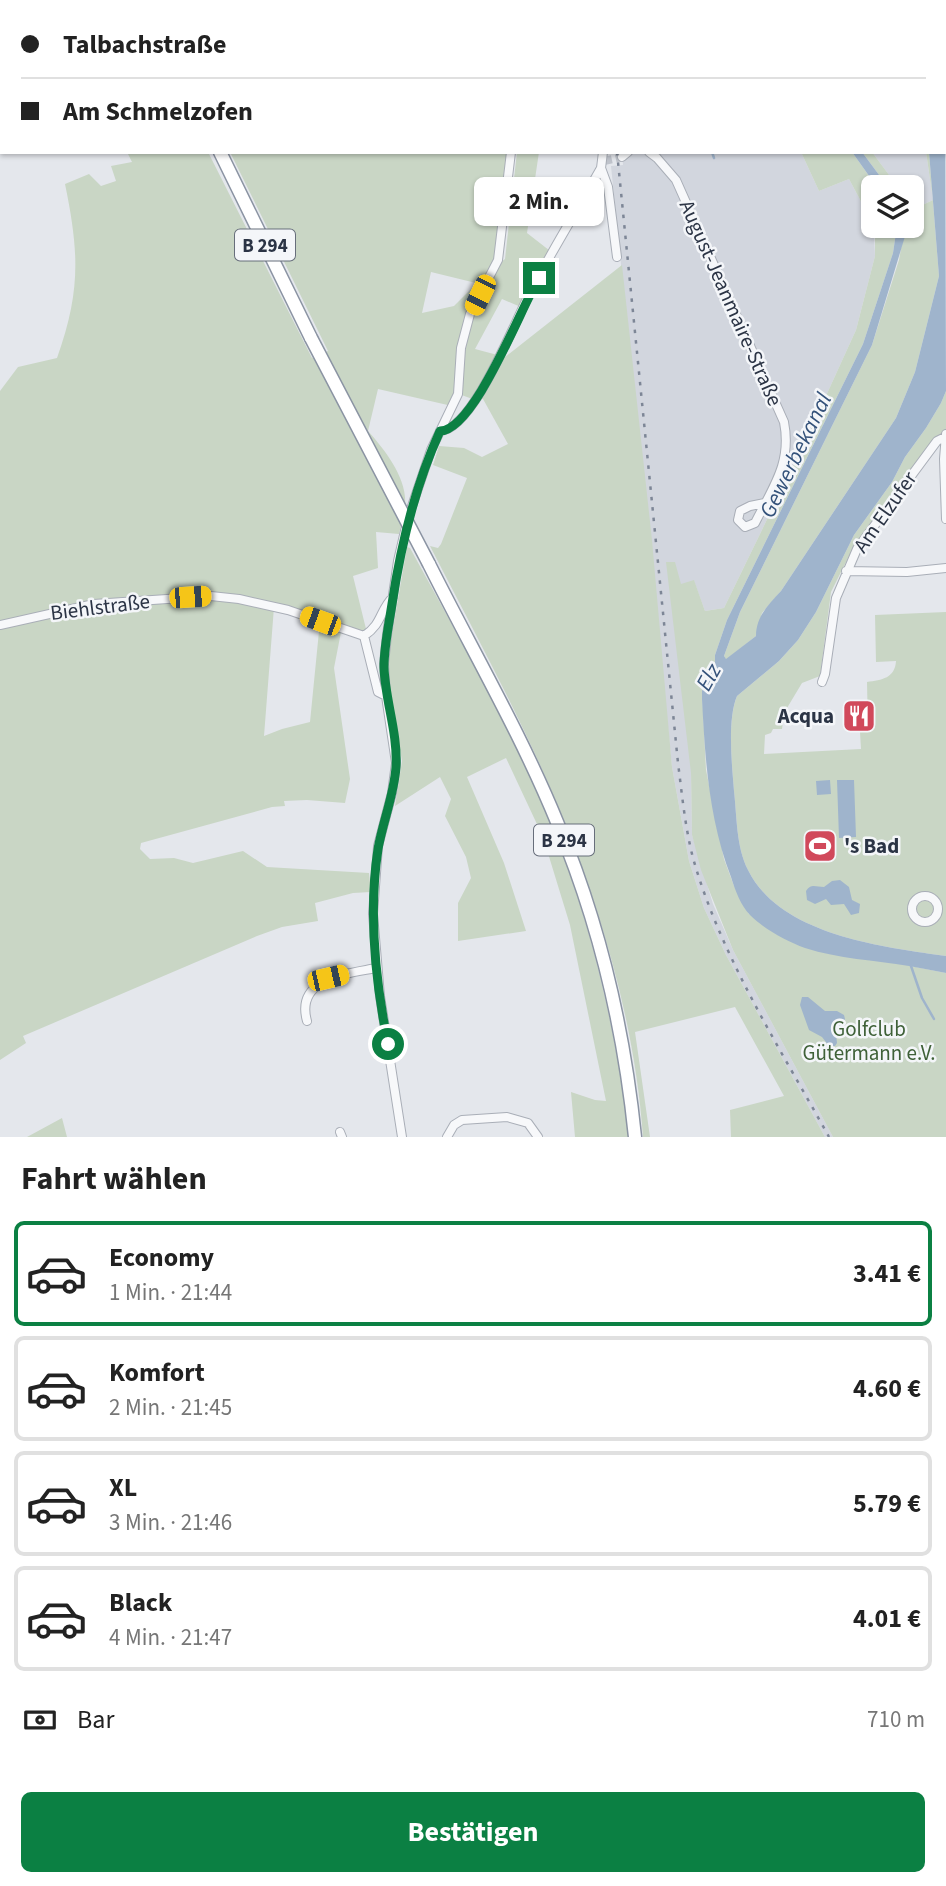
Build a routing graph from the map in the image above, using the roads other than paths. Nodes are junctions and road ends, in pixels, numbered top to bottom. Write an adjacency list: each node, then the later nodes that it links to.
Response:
1 (221, 154): 23 (highway, B 294, bridge)
2 (511, 154): 7 (street)
3 (603, 154): 5 (street)
4 (652, 154): 9 (street, August-Jeanmaire-Straße)
5 (601, 168): 6 (street); 7 (street)
6 (617, 257)
7 (440, 431): 13 (street)
8 (946, 436): 10 (street); 12 (street, Am Elzufer)
9 (765, 503)
10 (946, 519)
11 (946, 568): 12 (street)
12 (846, 571): 16 (street, Am Elzufer)
13 (393, 597): 15 (street); 17 (street)
14 (0, 625): 15 (street, Biehlstraße)
15 (364, 636): 17 (street)
16 (822, 682)
17 (386, 696): 18 (street)
18 (376, 968): 19 (street); 21 (street)
19 (307, 1021)
20 (447, 1135): 22 (street)
21 (402, 1137)
22 (538, 1137)
23 (635, 1137)

